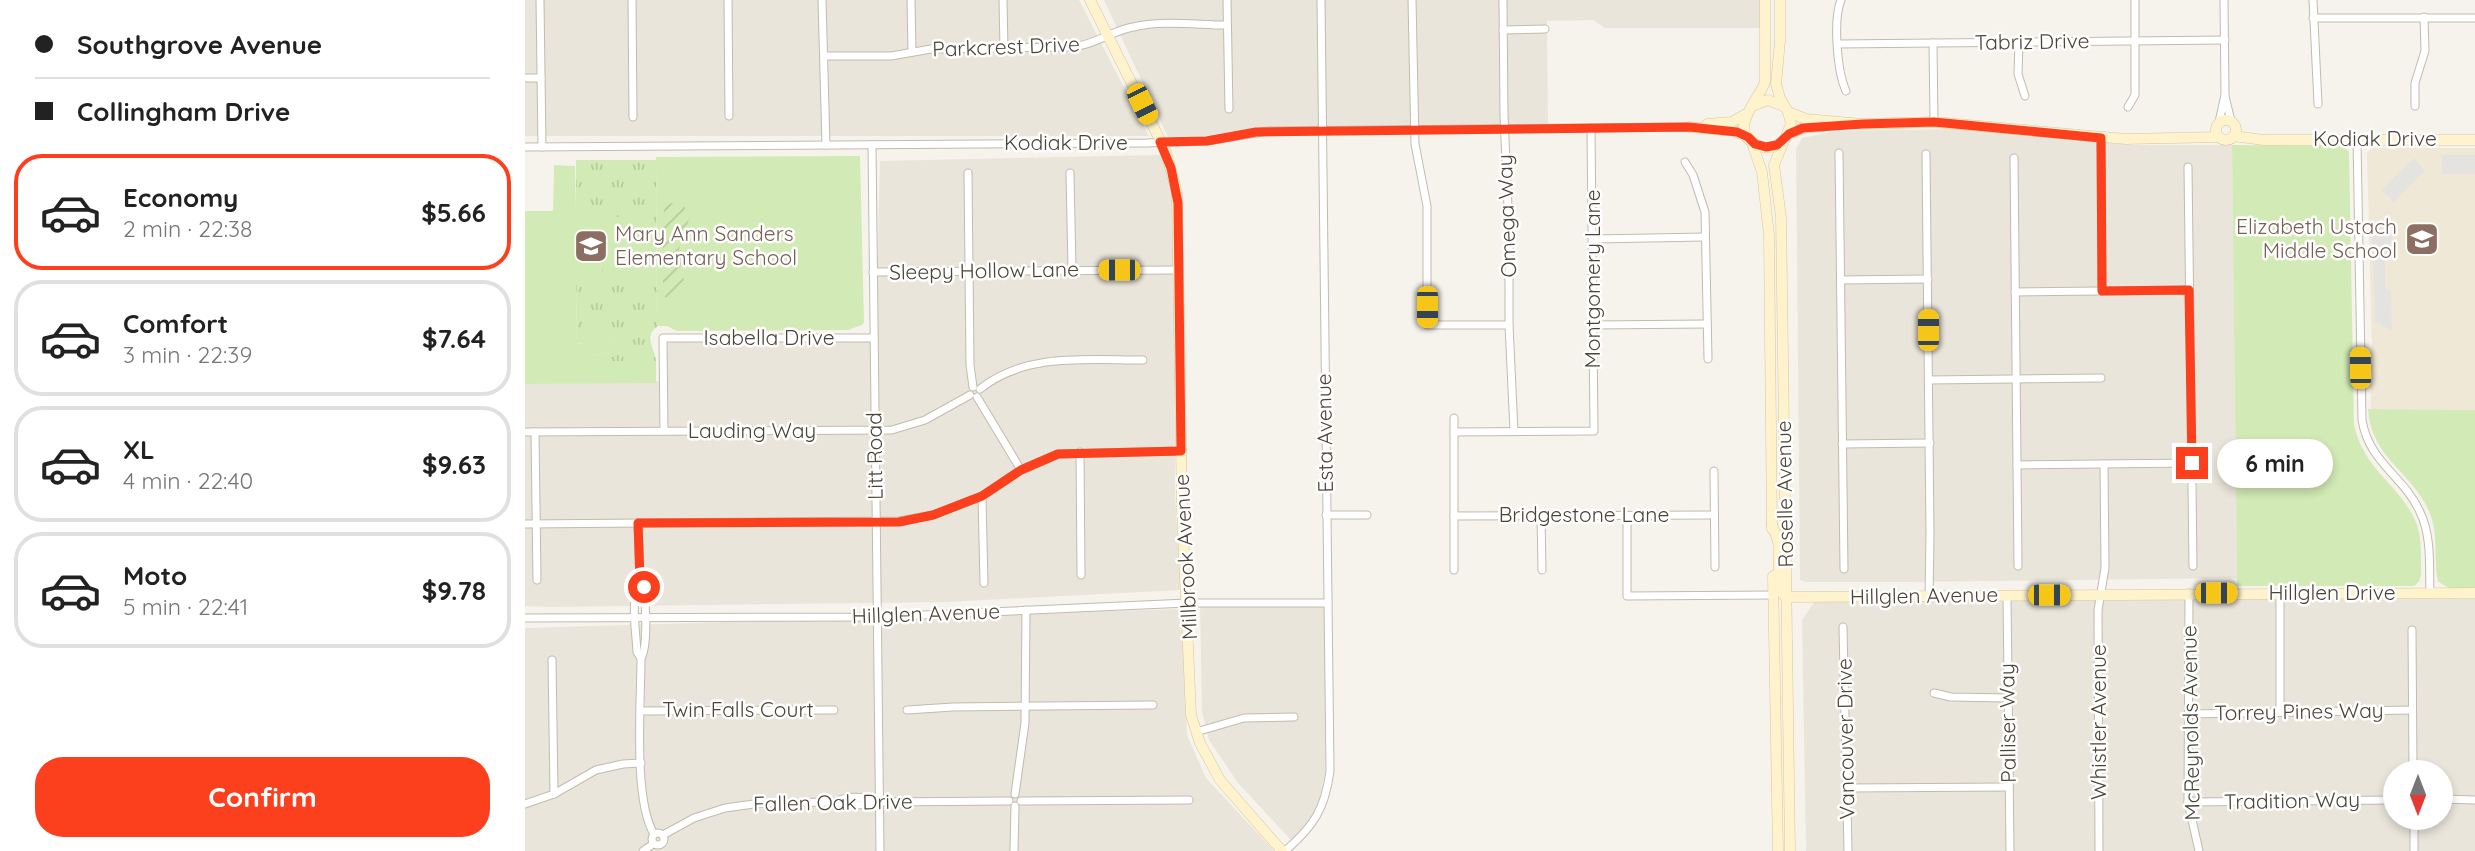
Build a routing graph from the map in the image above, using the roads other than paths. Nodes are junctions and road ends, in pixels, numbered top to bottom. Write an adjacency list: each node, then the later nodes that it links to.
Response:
1 (540, 0): 34 (street)
2 (632, 0): 45 (street)
3 (728, 0): 44 (street)
4 (822, 0): 32 (street)
5 (911, 0): 31 (street)
6 (1003, 0): 30 (street)
7 (1090, 0): 24 (street, Millbrook Avenue)
8 (1227, 0): 21 (street)
9 (1321, 0): 53 (street, Esta Avenue)
10 (1412, 0): 54 (street)
11 (1503, 0): 23 (street, Omega Way)
12 (1765, 0): 43 (street)
13 (1780, 0): 42 (street)
14 (1841, 0): 29 (street)
15 (2135, 0): 26 (street)
16 (2224, 0): 25 (street)
17 (2313, 0): 19 (street)
18 (2424, 17): 19 (street); 20 (street); 39 (street)
19 (2313, 18): 38 (street)
20 (2475, 18)
21 (1227, 24): 24 (street, Parkcrest Drive); 41 (street)
22 (1545, 29): 23 (street)
23 (1503, 30): 51 (street, Omega Way)
24 (1108, 35): 30 (street, Parkcrest Drive); 64 (street, Millbrook Avenue)
25 (2225, 40): 26 (street, Tabriz Drive); 36 (street)
26 (2135, 41): 27 (street, Tabriz Drive); 40 (street)
27 (2019, 42): 28 (street, Tabriz Drive); 37 (street)
28 (1933, 43): 29 (street, Tabriz Drive); 46 (street)
29 (1838, 44): 35 (street)
30 (1004, 48): 31 (street, Parkcrest Drive)
31 (912, 51): 32 (street, Parkcrest Drive)
32 (824, 56): 65 (street)
33 (525, 78): 34 (street)
34 (541, 78): 68 (street)
35 (1846, 91)
36 (2225, 95): 47 (street); 49 (street)
37 (2025, 96)
38 (2318, 104)
39 (2416, 106)
40 (2128, 107)
41 (1230, 109)
42 (1786, 109): 43 (street); 48 (street); 56 (street)
43 (1749, 110): 50 (street, Kodiak Drive); 60 (street)
44 (729, 116)
45 (633, 117)
46 (1934, 122): 48 (street); 59 (street)
47 (2232, 123): 49 (street); 55 (street); 61 (street, Kodiak Drive)
48 (1863, 124): 56 (street)
49 (2218, 124): 57 (street); 58 (street)
50 (1689, 127): 52 (street, Kodiak Drive); 60 (street, Kodiak Drive)
51 (1504, 128): 52 (street, Kodiak Drive); 54 (street, Kodiak Drive); 88 (street, Omega Way)
52 (1591, 128): 77 (street, Montgomery Lane)
53 (1321, 130): 54 (street, Kodiak Drive); 64 (street, Kodiak Drive); 114 (street, Esta Avenue)
54 (1414, 130): 88 (street)
55 (2233, 136): 58 (street); 61 (street, Kodiak Drive)
56 (1787, 137): 60 (street); 142 (street, Roselle Avenue)
57 (2190, 137): 58 (street); 59 (street)
58 (2218, 137)
59 (2101, 138): 85 (street)
60 (1749, 139): 124 (street, Roselle Avenue)
61 (2275, 139): 62 (street, Kodiak Drive)
62 (2357, 139): 63 (street, Kodiak Drive); 136 (street)
63 (2475, 140)
64 (1160, 142): 66 (street, Kodiak Drive); 79 (street, Millbrook Avenue)
65 (825, 145): 66 (street, Kodiak Drive); 68 (street, Kodiak Drive)
66 (872, 145): 81 (street, Litt Road)
67 (525, 147): 68 (street, Kodiak Drive)
68 (542, 147)
69 (1839, 153): 83 (street)
70 (1926, 153): 82 (street)
71 (2014, 158): 86 (street)
72 (1685, 162): 76 (street)
73 (2187, 167): 84 (street)
74 (968, 173): 80 (street)
75 (1070, 173): 78 (street)
76 (1705, 237): 77 (street); 87 (street)
77 (1594, 239): 89 (street, Montgomery Lane)
78 (1072, 270): 79 (street, Sleepy Hollow Lane); 80 (street, Sleepy Hollow Lane)
79 (1179, 270): 106 (street, Millbrook Avenue)
80 (969, 271): 81 (street, Sleepy Hollow Lane); 96 (street)
81 (873, 272): 90 (street, Litt Road)
82 (1928, 279): 83 (street); 95 (street)
83 (1841, 280): 105 (street)
84 (2189, 290): 85 (street); 108 (street)
85 (2102, 291): 86 (street)
86 (2015, 292): 94 (street)
87 (1707, 324): 89 (street); 91 (street)
88 (1509, 325): 100 (street, Omega Way)
89 (1594, 325): 100 (street, Montgomery Lane)
90 (874, 338): 98 (street, Litt Road); 99 (street, Isabella Drive)
91 (1708, 359)
92 (1143, 360): 96 (street, Lauding Way)
93 (2101, 378): 94 (street)
94 (2016, 379): 95 (street); 110 (street)
95 (1929, 380): 104 (street)
96 (975, 392): 98 (street, Lauding Way); 111 (street)
97 (1454, 418): 103 (street)
98 (875, 430): 99 (street, Lauding Way); 120 (street, Litt Road)
99 (664, 431): 102 (street, Lauding Way)
100 (1514, 431): 103 (street)
101 (525, 432): 102 (street, Lauding Way)
102 (535, 432): 121 (street)
103 (1454, 432): 117 (street)
104 (1930, 443): 105 (street); 141 (street)
105 (1843, 444): 130 (street)
106 (1181, 451): 107 (street); 143 (street, Millbrook Avenue)
107 (1080, 452): 111 (street); 131 (street)
108 (2192, 463): 109 (street); 126 (street)
109 (2104, 464): 110 (street); 138 (street, Whistler Avenue)
110 (2017, 465): 125 (street)
111 (1021, 470): 113 (street)
112 (1714, 471): 116 (street)
113 (982, 496): 120 (street); 133 (street)
114 (1326, 515): 115 (street); 144 (street, Esta Avenue)
115 (1367, 515)
116 (1714, 515): 119 (street, Bridgestone Lane); 127 (street)
117 (1454, 516): 118 (street, Bridgestone Lane); 128 (street)
118 (1542, 516): 119 (street, Bridgestone Lane); 129 (street)
119 (1627, 516): 140 (street)
120 (876, 522): 122 (street); 146 (street, Litt Road)
121 (536, 523): 122 (street); 123 (street); 132 (street)
122 (638, 523): 148 (street)
123 (525, 524)
124 (1772, 525): 140 (street, Roselle Avenue); 142 (street)
125 (2018, 566)
126 (2193, 566)
127 (1715, 567)
128 (1454, 569)
129 (1542, 569)
130 (1844, 569)
131 (1081, 575)
132 (537, 580)
133 (984, 583)
134 (2189, 593): 135 (street, Hillglen Drive); 138 (street, Hillglen Avenue); 161 (street, McReynolds Avenue)
135 (2280, 593): 136 (street, Hillglen Drive); 160 (street)
136 (2430, 593): 137 (street, Hillglen Drive)
137 (2475, 593)
138 (2102, 594): 139 (street, Hillglen Avenue); 187 (street, Whistler Avenue)
139 (2007, 595): 141 (street, Hillglen Avenue); 153 (street, Palliser Way)
140 (1773, 596): 183 (street, Roselle Avenue)
141 (1929, 596): 142 (street, Hillglen Avenue)
142 (1786, 597): 184 (street, Roselle Avenue)
143 (1187, 603): 144 (street, Hillglen Avenue); 145 (street, Hillglen Avenue); 163 (street, Millbrook Avenue)
144 (1328, 603): 182 (street, Esta Avenue)
145 (1026, 610): 146 (street, Hillglen Avenue); 155 (street)
146 (878, 617): 148 (street, Hillglen Avenue); 174 (street, Litt Road)
147 (525, 618): 148 (street, Hillglen Avenue)
148 (640, 618): 159 (street)
149 (1843, 627): 167 (street, Vancouver Drive)
150 (2412, 630): 158 (street)
151 (552, 660): 168 (street)
152 (1934, 693): 153 (street)
153 (2008, 698): 166 (street, Palliser Way)
154 (1153, 705): 155 (street)
155 (1025, 706): 157 (street); 173 (street)
156 (834, 709): 159 (street, Twin Falls Court)
157 (907, 710)
158 (2411, 710): 160 (street, Torrey Pines Way); 164 (street)
159 (641, 711): 165 (street)
160 (2280, 712): 161 (street, Torrey Pines Way)
161 (2188, 714): 175 (street, McReynolds Avenue)
162 (1294, 717): 163 (street)
163 (1196, 732): 182 (street, Millbrook Avenue)
164 (2413, 760)
165 (641, 763): 168 (street); 178 (street)
166 (2009, 787): 167 (street); 186 (street, Palliser Way)
167 (1847, 788): 185 (street, Vancouver Drive)
168 (554, 794): 176 (street)
169 (2453, 799): 172 (street)
170 (1189, 800): 173 (street, Fallen Oak Drive)
171 (2383, 800): 175 (street, Tradition Way)
172 (2475, 800)
173 (1015, 801): 174 (street, Fallen Oak Drive); 181 (street)
174 (879, 802): 178 (street, Fallen Oak Drive); 180 (street, Litt Road)
175 (2188, 802): 188 (street, McReynolds Avenue)
176 (525, 804)
177 (2414, 830): 189 (street)
178 (661, 843): 179 (street, Fallen Oak Drive)
179 (643, 851)
180 (880, 851)
181 (1014, 851)
182 (1284, 851)
183 (1778, 851)
184 (1790, 851)
185 (1848, 851)
186 (2010, 851)
187 (2099, 851)
188 (2199, 851)
189 (2414, 851)

